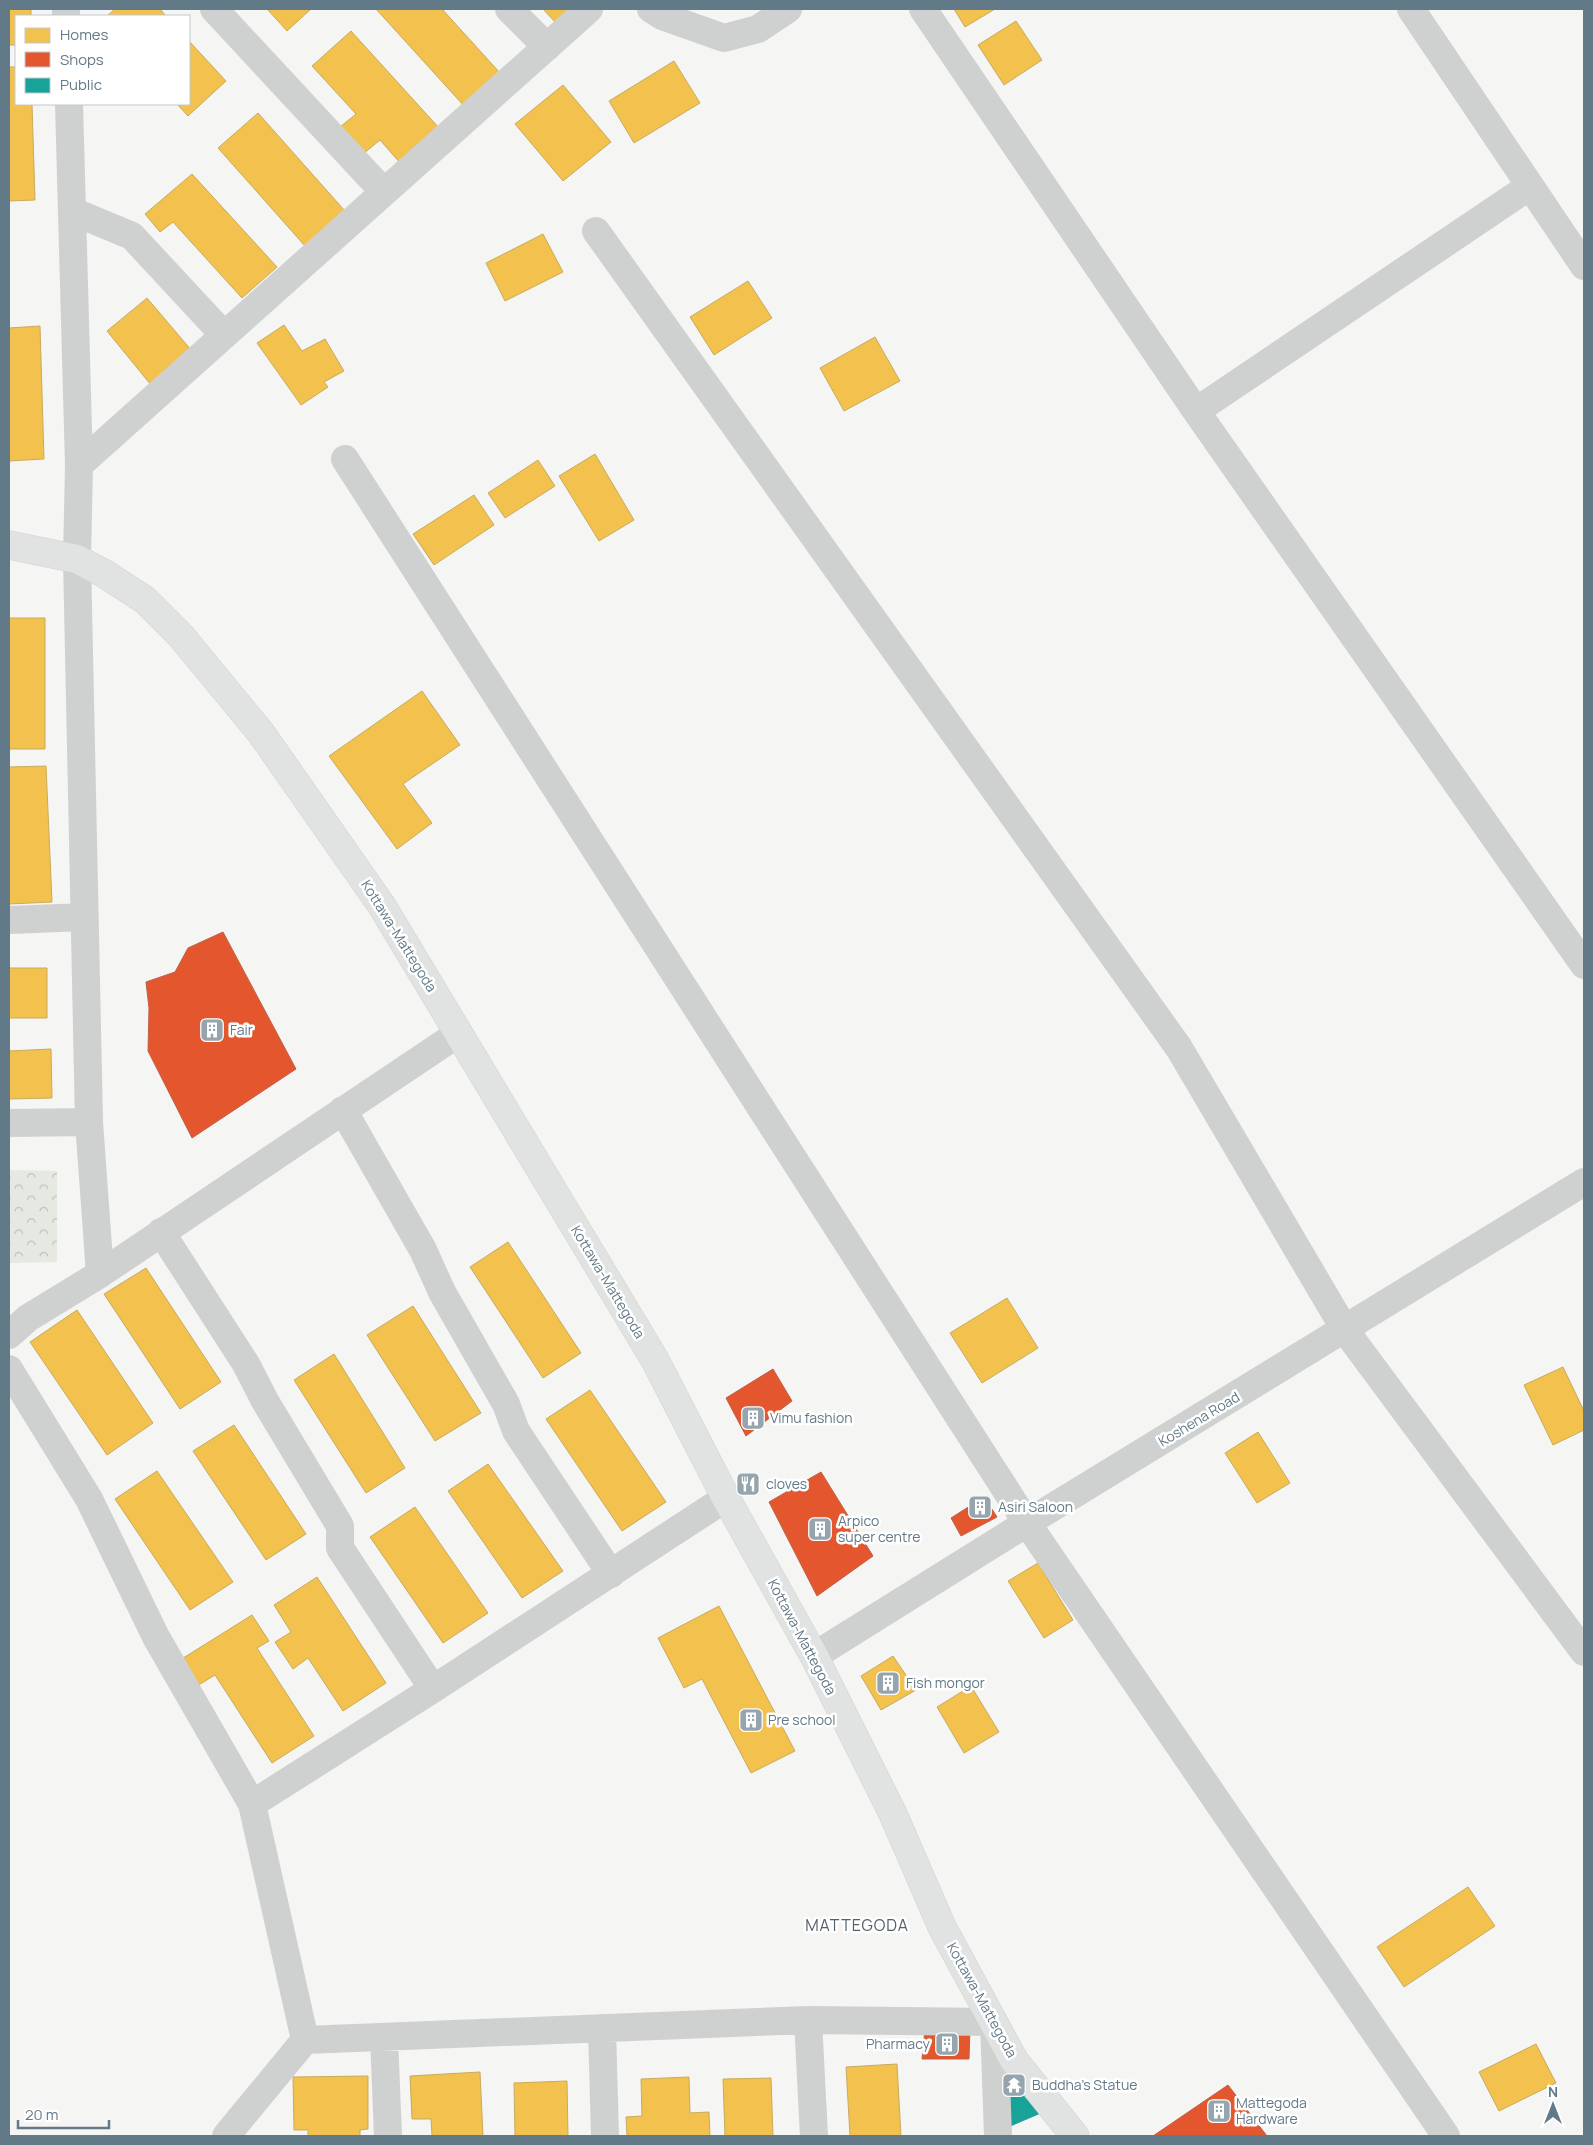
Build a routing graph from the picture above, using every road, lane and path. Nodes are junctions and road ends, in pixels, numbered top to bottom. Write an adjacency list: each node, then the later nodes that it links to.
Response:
1 (214, 9): 11 (street)
2 (508, 9): 8 (street)
3 (589, 9): 8 (street)
4 (651, 9): 5 (street)
5 (788, 9)
6 (923, 9): 16 (street)
7 (1411, 9): 10 (street)
8 (547, 47): 11 (street)
9 (69, 105): 12 (street)
10 (1530, 186): 14 (street); 16 (street)
11 (384, 192): 15 (street)
12 (72, 211): 15 (street); 18 (street)
13 (596, 231): 31 (street)
14 (1584, 266)
15 (224, 335): 18 (street)
16 (1196, 411): 23 (street)
17 (345, 460): 35 (street)
18 (79, 465): 20 (street)
19 (9, 544): 20 (main road, Kottawa-Mattegoda)
20 (77, 560): 21 (street); 24 (main road, Kottawa-Mattegoda)
21 (84, 917): 22 (street); 26 (street)
22 (9, 920)
23 (1584, 965)
24 (459, 1033): 25 (street); 34 (main road, Kottawa-Mattegoda)
25 (343, 1110): 29 (street); 36 (street)
26 (89, 1122): 27 (street); 30 (street)
27 (9, 1123)
28 (1584, 1182): 31 (street, Koshena Road)
29 (161, 1232): 30 (street); 39 (street)
30 (100, 1274): 32 (street)
31 (1345, 1330): 35 (street, Koshena Road); 37 (street)
32 (9, 1335)
33 (9, 1369): 40 (street)
34 (726, 1498): 36 (street); 38 (main road, Kottawa-Mattegoda)
35 (1027, 1523): 38 (street, Koshena Road); 52 (street)
36 (611, 1574): 39 (street)
37 (1584, 1652)
38 (814, 1656): 42 (main road, Kottawa-Mattegoda)
39 (434, 1689): 40 (street)
40 (252, 1804): 45 (street)
41 (808, 2020): 42 (street); 43 (street); 49 (street)
42 (994, 2022): 50 (street); 51 (main road, Kottawa-Mattegoda)
43 (602, 2028): 44 (street); 48 (street)
44 (384, 2037): 45 (street); 47 (street)
45 (305, 2040): 46 (street)
46 (226, 2136)
47 (388, 2136)
48 (606, 2136)
49 (814, 2136)
50 (998, 2136)
51 (1076, 2136)
52 (1446, 2136)

